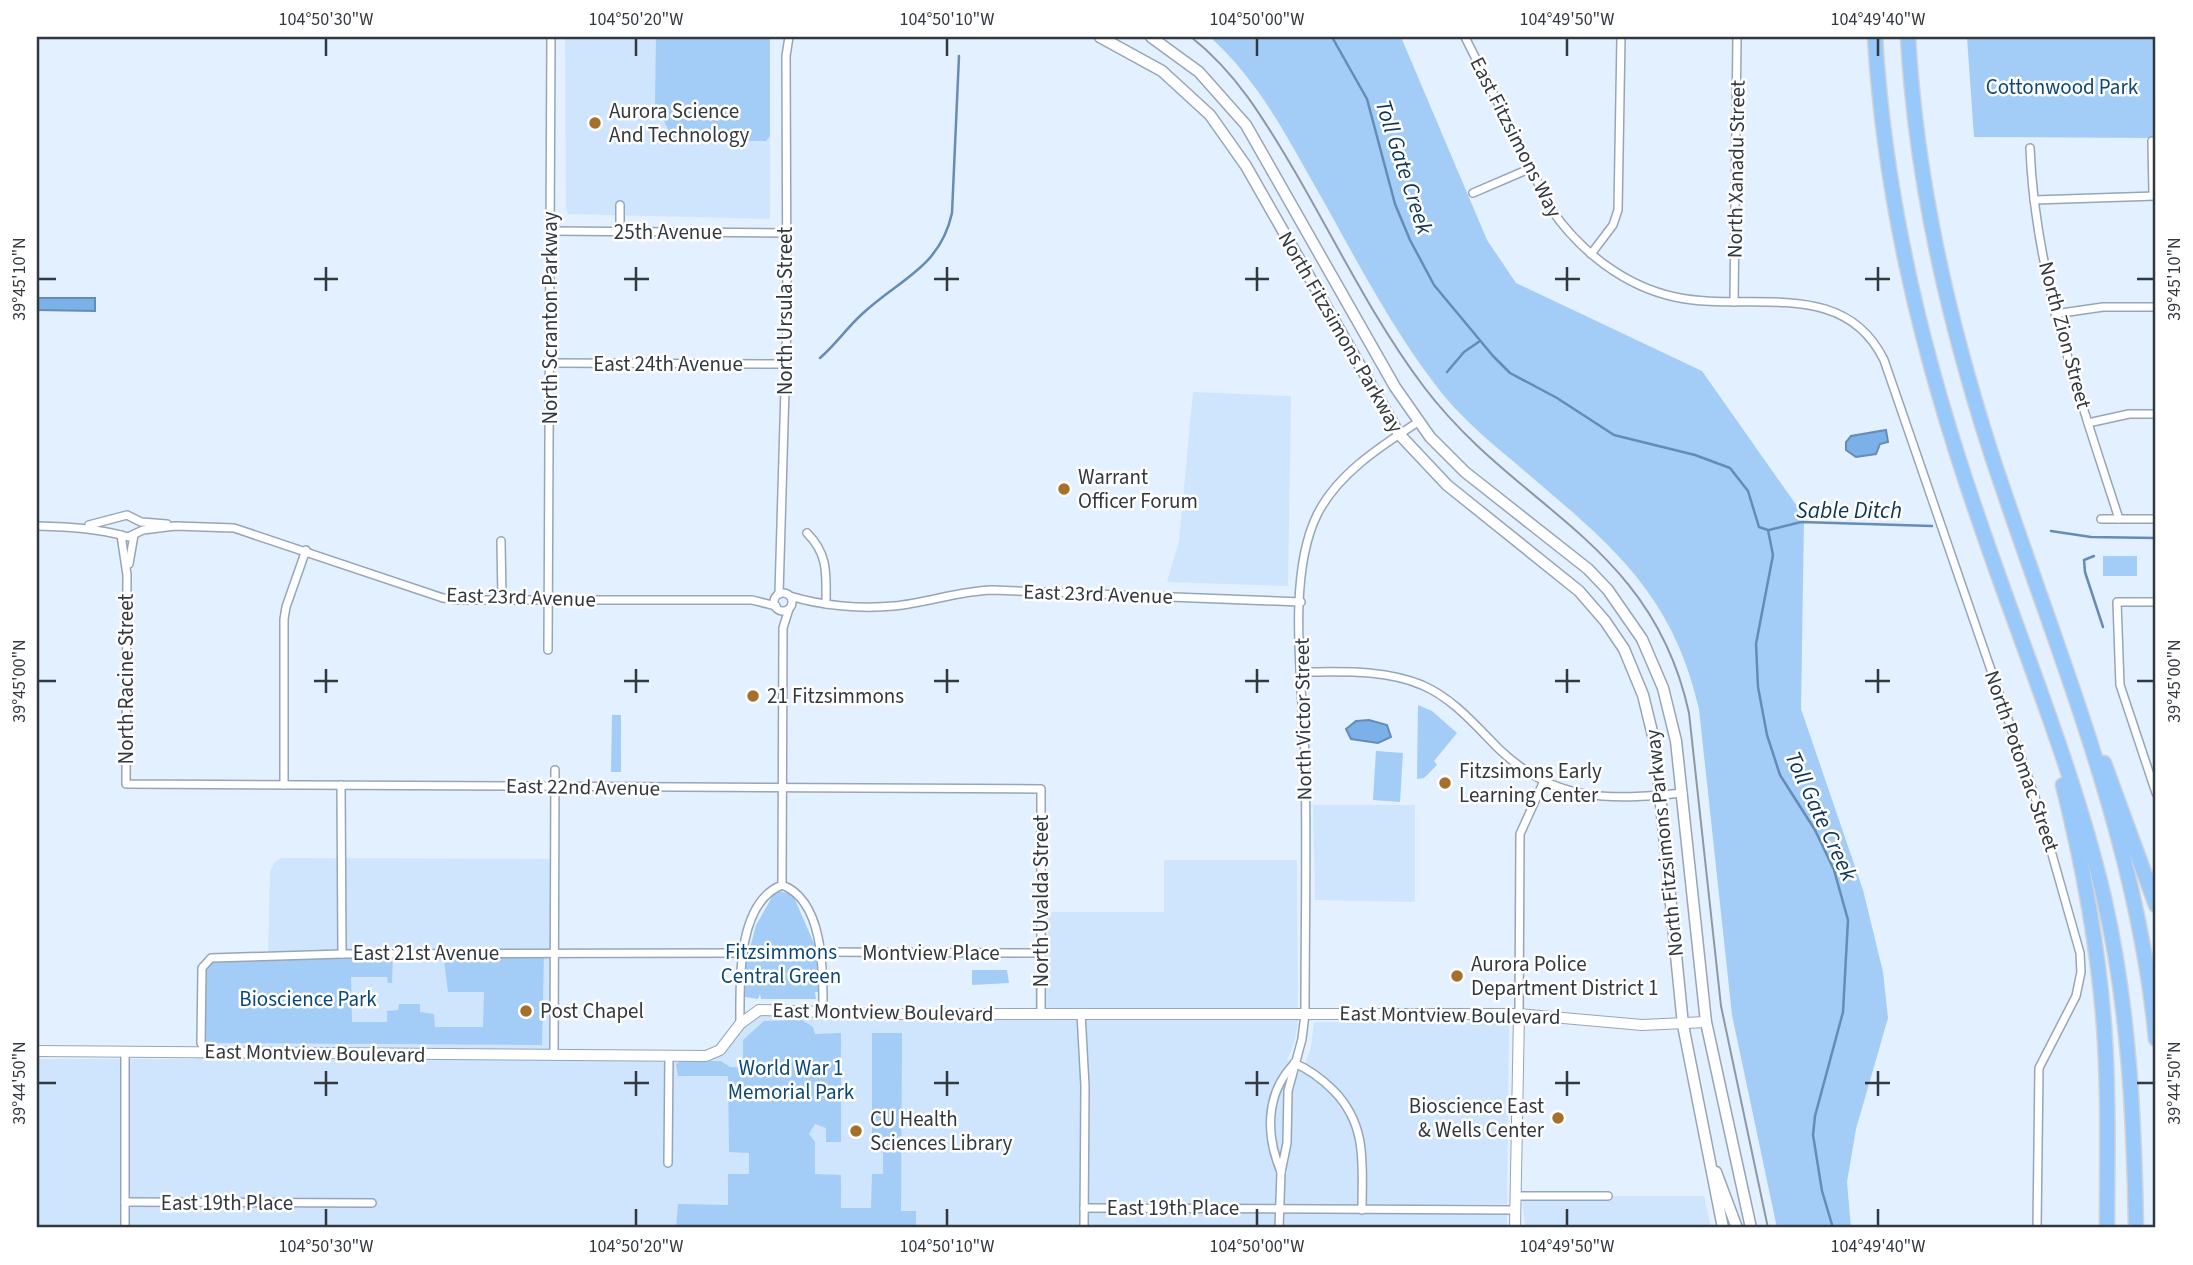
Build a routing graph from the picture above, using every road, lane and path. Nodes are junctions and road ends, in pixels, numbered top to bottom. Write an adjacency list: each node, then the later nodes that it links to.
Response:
1 (551, 37): 19 (street, North Scranton Parkway)
2 (783, 37): 11 (street, North Ursula Street)
3 (789, 37): 11 (street, North Ursula Street)
4 (1100, 37): 32 (main road, North Fitzsimons Parkway)
5 (1151, 37): 30 (main road, North Fitzsimons Parkway)
6 (1465, 37): 14 (street, East Fitzsimons Way)
7 (1621, 37): 22 (street)
8 (1737, 37): 23 (street, North Xanadu Street)
9 (1875, 37): 63 (highway)
10 (1908, 37): 61 (highway)
11 (786, 49): 21 (street, North Ursula Street)
12 (2152, 141): 16 (street)
13 (2030, 148): 17 (street, North Zion Street)
14 (1529, 169): 15 (street); 22 (street, East Fitzsimons Way)
15 (1473, 194)
16 (2155, 195): 17 (street)
17 (2034, 200): 25 (street, North Zion Street)
18 (620, 205): 20 (street)
19 (550, 231): 20 (street, 25th Avenue); 27 (street, North Scranton Parkway)
20 (620, 232): 21 (street, 25th Avenue)
21 (786, 233): 28 (street, North Ursula Street)
22 (1591, 254): 23 (street, East Fitzsimons Way)
23 (1734, 302): 26 (street, East Fitzsimons Way)
24 (2156, 307): 25 (street)
25 (2055, 314): 31 (street, North Zion Street)
26 (1844, 316): 115 (street, North Potomac Street)
27 (550, 363): 28 (street, East 24th Avenue); 51 (street, North Scranton Parkway)
28 (786, 364): 46 (street, North Ursula Street)
29 (2156, 414): 31 (street)
30 (1418, 422): 32 (street, North Victor Street); 72 (main road, North Fitzsimons Parkway)
31 (2088, 423): 35 (street, North Zion Street)
32 (1399, 434): 54 (street, North Victor Street); 74 (main road, North Fitzsimons Parkway)
33 (119, 519): 37 (street); 40 (street); 42 (street)
34 (2101, 519): 35 (street)
35 (2119, 519): 36 (street)
36 (2156, 519)
37 (137, 521): 39 (street, East 23rd Avenue); 43 (street)
38 (37, 526): 40 (street)
39 (175, 526): 43 (street, East 23rd Avenue); 45 (street, East 23rd Avenue)
40 (79, 527): 42 (street)
41 (807, 533): 56 (street)
42 (120, 534): 43 (street); 47 (street, North Racine Street)
43 (135, 534): 47 (street, North Racine Street)
44 (501, 541): 50 (street)
45 (306, 550): 50 (street, East 23rd Avenue); 67 (street)
46 (782, 573): 48 (street, North Ursula Street); 49 (street, North Ursula Street)
47 (127, 575): 66 (street, North Racine Street)
48 (778, 595): 49 (street, East 23rd Avenue); 52 (street, East 23rd Avenue); 57 (street, North Ursula Street)
49 (790, 596): 53 (street, East 23rd Avenue); 58 (street, North Ursula Street)
50 (502, 600): 51 (street, East 23rd Avenue)
51 (549, 600): 52 (street, East 23rd Avenue); 60 (street, North Scranton Parkway)
52 (752, 600): 57 (street, East 23rd Avenue)
53 (813, 602): 56 (street, East 23rd Avenue); 58 (street, East 23rd Avenue)
54 (1301, 602): 56 (street, East 23rd Avenue); 62 (street, North Victor Street)
55 (2156, 602): 73 (street)
56 (825, 604)
57 (777, 608): 58 (street, East 23rd Avenue); 59 (street)
58 (790, 608): 59 (street)
59 (783, 628): 70 (street)
60 (548, 650)
61 (2060, 655): 76 (highway); 90 (highway)
62 (1301, 672): 65 (street); 85 (street, North Victor Street)
63 (2031, 673): 116 (highway); 117 (highway)
64 (555, 770): 69 (street)
65 (1544, 781): 74 (street); 86 (street)
66 (126, 784): 67 (street, East 22nd Avenue)
67 (284, 785): 68 (street, East 22nd Avenue)
68 (341, 785): 69 (street, East 22nd Avenue); 81 (street)
69 (555, 786): 70 (street, East 22nd Avenue); 78 (street)
70 (783, 789): 71 (street, East 22nd Avenue); 75 (street)
71 (1041, 789): 80 (street, North Uvalda Street)
72 (1682, 793): 74 (street); 87 (main road, North Fitzsimons Parkway)
73 (2156, 793)
74 (1661, 795): 89 (main road, North Fitzsimons Parkway)
75 (782, 885): 77 (street); 79 (street)
76 (2156, 905)
77 (821, 952): 80 (street, Montview Place); 82 (street)
78 (555, 953): 79 (street, East 21st Avenue); 81 (street, East 21st Avenue); 94 (street)
79 (741, 953): 88 (street)
80 (1041, 953): 84 (street, North Uvalda Street)
81 (342, 954): 93 (street, East 21st Avenue)
82 (823, 1011): 84 (street, East Montview Boulevard); 88 (street, East Montview Boulevard)
83 (1081, 1013): 84 (street, East Montview Boulevard); 85 (street, East Montview Boulevard); 104 (street)
84 (1041, 1014)
85 (1305, 1014): 86 (street, East Montview Boulevard); 96 (street, North Victor Street)
86 (1519, 1014): 89 (street, East Montview Boulevard); 100 (street)
87 (1706, 1022): 89 (street, East Montview Boulevard); 114 (main road, North Fitzsimons Parkway)
88 (740, 1024): 95 (street, East Montview Boulevard)
89 (1683, 1025): 97 (main road, North Fitzsimons Parkway)
90 (2156, 1039)
91 (37, 1051): 92 (street, East Montview Boulevard)
92 (125, 1051): 93 (street, East Montview Boulevard); 102 (street)
93 (205, 1051): 94 (street, East Montview Boulevard)
94 (554, 1056): 95 (street, East Montview Boulevard)
95 (669, 1056): 98 (street)
96 (1294, 1063): 99 (street, North Victor Street); 99 (street, North Victor Street); 106 (street)
97 (1704, 1143): 112 (main road, North Fitzsimons Parkway); 113 (main road)
98 (668, 1163)
99 (1281, 1172): 105 (street, North Victor Street)
100 (1517, 1196): 101 (street); 107 (street)
101 (1608, 1196)
102 (125, 1202): 103 (street, East 19th Place); 108 (street)
103 (372, 1203)
104 (1084, 1208): 105 (street, East 19th Place); 109 (street)
105 (1279, 1209): 106 (street, East 19th Place); 110 (street, North Victor Street)
106 (1362, 1210): 107 (street, East 19th Place)
107 (1515, 1210): 111 (street)
108 (125, 1228)
109 (1084, 1228)
110 (1279, 1228)
111 (1515, 1228)
112 (1723, 1228)
113 (1737, 1228)
114 (1751, 1228)
115 (2037, 1228)
116 (2107, 1228)
117 (2136, 1228)

